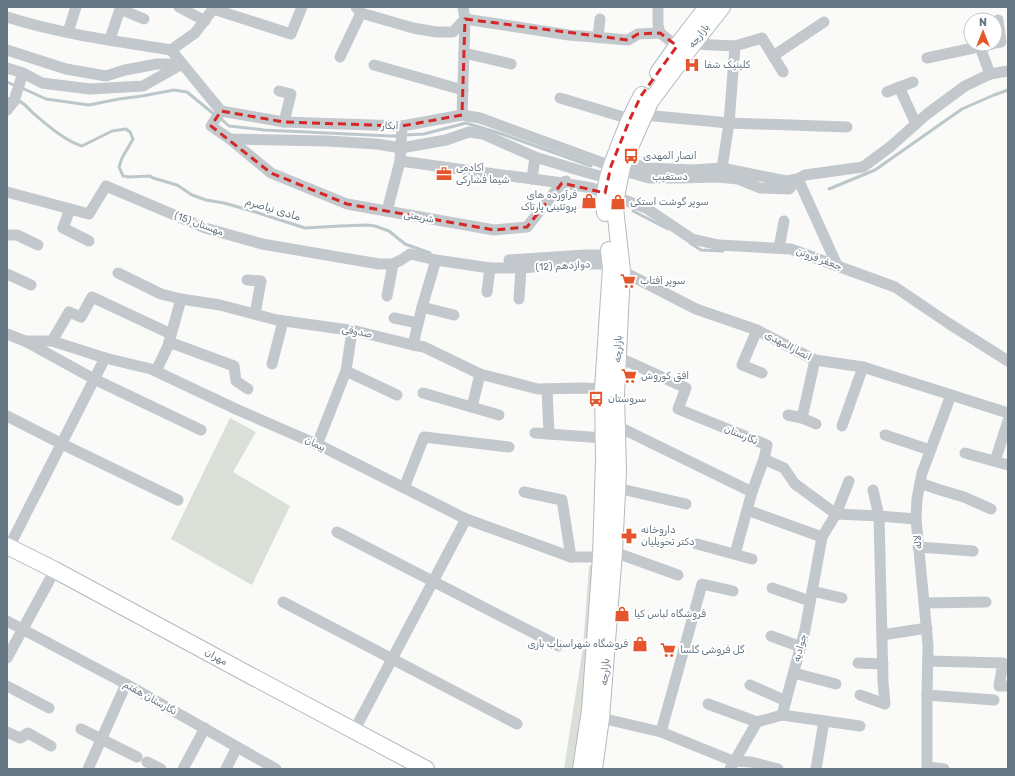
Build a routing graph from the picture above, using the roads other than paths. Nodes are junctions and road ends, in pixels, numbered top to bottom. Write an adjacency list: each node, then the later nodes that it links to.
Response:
1 (76, 7): 16 (street)
2 (179, 7): 14 (street)
3 (302, 7): 8 (street)
4 (463, 7): 12 (street)
5 (658, 7): 17 (street)
6 (707, 7): 21 (main road, بازارچه)
7 (722, 7): 20 (main road, بازارچه)
8 (214, 8): 14 (street)
9 (358, 10): 12 (street); 29 (street)
10 (7, 17): 16 (street)
11 (144, 19): 19 (street)
12 (465, 19): 18 (street); 27 (street)
13 (600, 19): 18 (street)
14 (205, 21): 24 (street)
15 (824, 22): 28 (street)
16 (68, 32): 19 (street)
17 (660, 33): 18 (street); 21 (street)
18 (598, 38)
19 (110, 39): 24 (street)
20 (693, 44): 22 (street); 48 (main road, بازارچه)
21 (677, 46): 48 (main road, بازارچه)
22 (735, 46): 28 (street); 50 (street)
23 (7, 50): 31 (street)
24 (171, 50): 31 (street)
25 (963, 51): 30 (street)
26 (982, 52): 38 (street)
27 (464, 53): 32 (street); 41 (street)
28 (773, 56): 36 (street)
29 (340, 57)
30 (927, 58)
31 (182, 64): 37 (street); 46 (street)
32 (512, 64)
33 (374, 65): 41 (street)
34 (7, 68): 37 (street)
35 (1008, 70): 38 (street, دستغیب)
36 (784, 72)
37 (23, 73): 45 (street)
38 (990, 74): 51 (street, دستغیب)
39 (913, 82): 40 (street)
40 (899, 87): 43 (street); 51 (street)
41 (463, 90): 47 (street)
42 (279, 91): 49 (street)
43 (887, 92)
44 (560, 98): 48 (street)
45 (10, 106)
46 (221, 111): 49 (street, آبکار); 54 (street)
47 (462, 115): 52 (street, آبکار); 62 (street, آبکار)
48 (637, 117): 50 (street); 62 (main road, بازارچه)
49 (284, 122): 52 (street, آبکار)
50 (729, 123): 53 (street); 58 (street)
51 (916, 124): 60 (street, دستغیب)
52 (402, 126): 55 (street)
53 (847, 127)
54 (230, 140): 55 (street, آبکار); 66 (street, شریعتی)
55 (401, 148): 56 (street, آبکار); 57 (street)
56 (535, 157): 59 (street, آبکار); 61 (street)
57 (400, 161): 61 (street); 66 (street)
58 (722, 168): 60 (street, دستغیب); 62 (street, دستغیب)
59 (585, 172): 62 (street, آبکار); 63 (street)
60 (798, 179): 62 (street, دستغیب); 76 (street)
61 (532, 180): 63 (street)
62 (612, 180): 63 (street); 71 (street, جعفر فروتن); 74 (main road, بازارچه); 79 (main road, بازارچه)
63 (562, 183): 66 (street, شریعتی)
64 (7, 192): 65 (street, مهستان (15))
65 (70, 209): 69 (street); 75 (street, مهستان (15))
66 (386, 211)
67 (784, 221): 71 (street)
68 (7, 235): 70 (street)
69 (90, 241)
70 (38, 245)
71 (778, 248): 76 (street, جعفر فروتن)
72 (436, 260): 75 (street, دوازدهم (12)); 77 (street, دوازدهم (12)); 88 (street)
73 (509, 260): 74 (street, دوازدهم (12))
74 (610, 260): 78 (street, دوازدهم (12)); 114 (main road, بازارچه)
75 (393, 264): 85 (street)
76 (837, 265): 104 (street, جعفر فروتن)
77 (490, 268): 78 (street, دوازدهم (12)); 84 (street)
78 (522, 268): 87 (street)
79 (622, 271): 94 (street, انصارالمهدی); 101 (main road, بازارچه)
80 (118, 273): 86 (street, صدوقی)
81 (7, 274): 83 (street)
82 (247, 280): 89 (street)
83 (31, 285)
84 (487, 292)
85 (387, 296)
86 (181, 299): 89 (street, صدوقی); 97 (street)
87 (519, 299)
88 (422, 307): 90 (street); 93 (street)
89 (255, 314): 92 (street, صدوقی)
90 (454, 315)
91 (394, 318): 93 (street)
92 (283, 321): 95 (street, صدوقی); 105 (street)
93 (418, 323): 100 (street)
94 (757, 330): 103 (street, انصارالمهدی); 109 (street)
95 (352, 331): 100 (street, صدوقی); 108 (street)
96 (7, 334): 99 (street)
97 (170, 338): 98 (street); 107 (street); 112 (street)
98 (52, 340): 99 (street, پیمان); 102 (street, پیمان)
99 (25, 341): 111 (street)
100 (413, 345): 110 (street, صدوقی)
101 (618, 356): 126 (main road, بازارچه); 138 (street, نگارستان)
102 (105, 358): 107 (street, پیمان); 111 (street)
103 (815, 360): 106 (street, انصارالمهدی); 123 (street)
104 (1008, 361)
105 (272, 364)
106 (863, 367): 117 (street, انصارالمهدی); 127 (street)
107 (156, 371): 134 (street, پیمان)
108 (346, 371): 116 (street); 134 (street)
109 (762, 373)
110 (480, 374): 113 (street, صدوقی); 118 (street)
111 (94, 379): 128 (street); 133 (street)
112 (248, 389)
113 (547, 389): 114 (street, صدوقی); 130 (street)
114 (603, 389): 132 (main road, بازارچه)
115 (423, 393): 118 (street)
116 (397, 395)
117 (950, 395): 119 (street, انصارالمهدی); 136 (street, لاله)
118 (472, 406): 120 (street)
119 (1008, 413)
120 (499, 415)
121 (788, 415): 123 (street)
122 (7, 416): 133 (street)
123 (802, 418): 125 (street)
124 (1008, 422): 139 (street)
125 (816, 424)
126 (617, 426): 141 (main road, بازارچه); 148 (street)
127 (842, 426)
128 (201, 430)
129 (535, 433): 130 (street)
130 (549, 434): 132 (street)
131 (885, 435): 136 (street)
132 (604, 438): 141 (main road, بازارچه)
133 (62, 444): 149 (street); 160 (street)
134 (317, 445): 144 (street, پیمان)
135 (509, 447): 144 (street)
136 (930, 450): 143 (street, لاله)
137 (965, 453): 139 (street)
138 (764, 459): 148 (street); 153 (street, نگارستان)
139 (995, 461): 140 (street)
140 (1008, 465)
141 (611, 471): 146 (main road, بازارچه)
142 (848, 481): 153 (street, جوادیه)
143 (920, 483): 151 (street); 156 (street, لاله)
144 (404, 488): 155 (street, پیمان)
145 (873, 490): 154 (street)
146 (612, 491): 150 (street); 163 (main road, بازارچه)
147 (524, 492): 165 (street)
148 (752, 492): 152 (street)
149 (178, 500)
150 (686, 504)
151 (991, 509)
152 (747, 510): 158 (street); 164 (street)
153 (836, 514): 154 (street); 158 (street, جوادیه)
154 (879, 516): 156 (street); 180 (street)
155 (466, 519): 165 (street, پیمان); 169 (street)
156 (916, 519): 161 (street, لاله)
157 (337, 532): 169 (street)
158 (822, 537): 172 (street, جوادیه)
159 (697, 544): 164 (street)
160 (8, 547): 167 (main road, مهران)
161 (918, 547): 162 (street); 176 (street, لاله)
162 (973, 551)
163 (607, 554): 165 (street, پیمان); 168 (street, پیمان); 202 (main road, بازارچه); 225 (main road, بازارچه)
164 (735, 554): 166 (street)
165 (571, 557)
166 (752, 559)
167 (55, 570): 179 (street); 209 (main road, مهران)
168 (678, 575)
169 (433, 582): 182 (street); 185 (street)
170 (772, 588): 172 (street)
171 (733, 591): 211 (street)
172 (811, 596): 173 (street); 183 (street, جوادیه)
173 (842, 598)
174 (283, 602): 185 (street)
175 (986, 602): 176 (street)
176 (924, 603): 178 (street, لاله)
177 (7, 620): 179 (street, نگارستان هفتم)
178 (927, 628): 180 (street); 186 (street, لاله)
179 (23, 629): 184 (street); 190 (street, نگارستان هفتم)
180 (882, 635): 188 (street)
181 (771, 636): 183 (street)
182 (559, 646)
183 (801, 647): 189 (street, جوادیه)
184 (7, 658)
185 (392, 660): 205 (street); 209 (street)
186 (928, 662): 194 (street); 196 (street, لاله)
187 (858, 663): 188 (street)
188 (883, 664): 195 (street)
189 (794, 674): 191 (street); 198 (street, جوادیه)
190 (126, 684): 207 (street, نگارستان هفتم); 212 (street)
191 (836, 684)
192 (750, 685): 198 (street)
193 (7, 686): 200 (street)
194 (1008, 686)
195 (860, 694)
196 (927, 695): 197 (street); 218 (street, لاله)
197 (994, 700)
198 (786, 701): 201 (street, جوادیه)
199 (708, 704): 204 (street)
200 (49, 708)
201 (782, 715): 203 (street); 204 (street)
202 (601, 718): 211 (street); 226 (main road, بازارچه)
203 (824, 721): 206 (street); 228 (street)
204 (757, 722): 217 (street)
205 (517, 724)
206 (860, 726)
207 (204, 728): 214 (street, نگارستان هفتم); 221 (street)
208 (81, 729): 212 (street)
209 (354, 731): 224 (main road, مهران)
210 (7, 732): 213 (street)
211 (661, 732): 217 (street)
212 (101, 739): 215 (street); 219 (street)
213 (51, 746)
214 (237, 747): 222 (street); 223 (street, نگارستان هفتم)
215 (137, 757)
216 (147, 762): 220 (street)
217 (732, 765): 227 (street)
218 (928, 768): 229 (street)
219 (88, 769)
220 (160, 769)
221 (182, 769)
222 (226, 769)
223 (276, 769)
224 (426, 769)
225 (581, 769)
226 (594, 769)
227 (778, 769)
228 (816, 769)
229 (944, 769)

